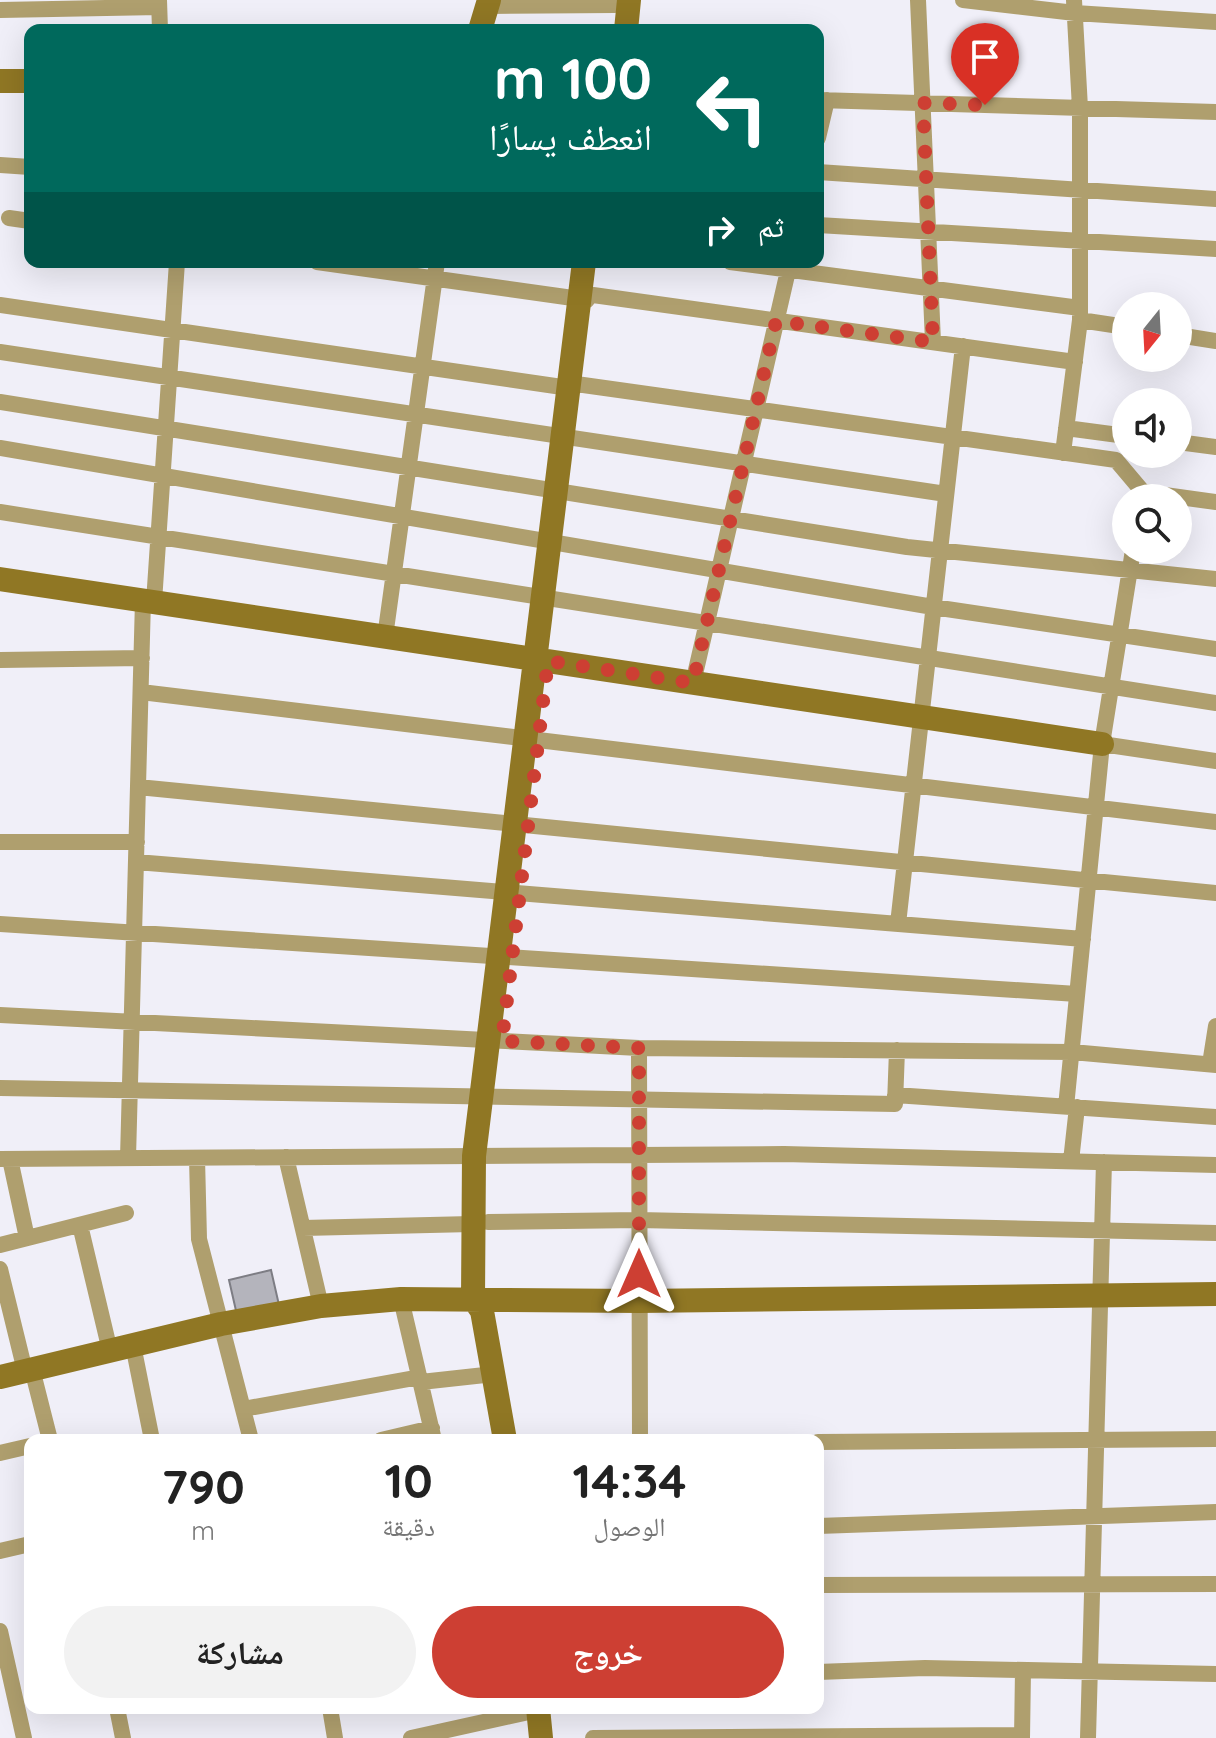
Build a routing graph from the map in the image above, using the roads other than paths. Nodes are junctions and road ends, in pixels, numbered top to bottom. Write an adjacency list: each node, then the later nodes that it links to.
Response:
1 (918, 0): 16 (street)
2 (963, 0): 6 (street)
3 (619, 2): 4 (street); 11 (street); 12 (street)
4 (488, 3): 10 (street)
5 (159, 4): 7 (street); 9 (street)
6 (1075, 6): 8 (street); 17 (street)
7 (0, 10)
8 (1216, 22)
9 (160, 24)
10 (482, 24)
11 (614, 24)
12 (624, 24)
13 (0, 81): 14 (street)
14 (24, 81)
15 (824, 100): 16 (street)
16 (923, 103): 17 (street); 22 (street)
17 (1080, 108): 18 (street); 23 (street)
18 (1216, 112)
19 (0, 165): 20 (street)
20 (24, 167)
21 (824, 172): 22 (street)
22 (926, 179): 23 (street); 28 (street)
23 (1080, 190): 24 (street); 29 (street)
24 (1216, 199)
25 (9, 218): 26 (street)
26 (24, 220)
27 (824, 225): 28 (street)
28 (928, 232): 29 (street); 38 (street)
29 (1080, 241): 30 (street); 41 (street)
30 (1216, 249)
31 (177, 268): 44 (street)
32 (406, 268): 37 (street)
33 (585, 268): 39 (street)
34 (596, 268): 39 (street)
35 (789, 268): 42 (street)
36 (801, 268): 38 (street)
37 (436, 270): 39 (street); 51 (street)
38 (931, 289): 41 (street); 47 (street)
39 (588, 298): 42 (street); 53 (street)
40 (0, 305): 44 (street)
41 (1080, 314): 43 (street); 50 (street)
42 (776, 321): 47 (street); 55 (street)
43 (1112, 323)
44 (172, 330): 51 (street); 52 (street)
45 (1192, 337): 46 (street)
46 (1216, 341)
47 (933, 342): 48 (street)
48 (963, 346): 50 (street); 60 (street)
49 (0, 352): 52 (street)
50 (1075, 362): 58 (street)
51 (422, 367): 53 (street); 56 (street)
52 (169, 378): 56 (street); 57 (street)
53 (573, 385): 55 (street); 61 (street)
54 (0, 402): 57 (street)
55 (756, 409): 60 (street); 66 (street)
56 (416, 414): 61 (street); 67 (street)
57 (166, 428): 67 (street); 68 (street)
58 (1066, 428): 59 (street); 65 (street)
59 (1112, 434)
60 (952, 437): 65 (street); 71 (street)
61 (569, 438): 66 (street); 70 (street)
62 (1192, 444): 63 (street)
63 (1216, 447)
64 (0, 448): 68 (street)
65 (1063, 453): 69 (street)
66 (743, 464): 71 (street); 76 (street)
67 (408, 467): 70 (street); 75 (street)
68 (163, 475): 75 (street); 77 (street)
69 (1134, 484)
70 (563, 492): 76 (street); 78 (street)
71 (946, 494): 79 (street)
72 (1192, 500): 73 (street)
73 (1216, 502)
74 (0, 512): 77 (street)
75 (402, 516): 78 (street); 83 (street)
76 (731, 518): 79 (street); 81 (street)
77 (159, 537): 83 (street); 87 (street)
78 (556, 542): 81 (street); 86 (street)
79 (940, 550): 82 (street); 88 (street)
80 (1131, 564): 82 (street)
81 (719, 570): 88 (street); 89 (street)
82 (1130, 570): 85 (street); 90 (street)
83 (393, 574): 86 (street); 91 (street)
84 (0, 579): 87 (street)
85 (1216, 579)
86 (550, 598): 89 (street); 96 (street)
87 (149, 601): 91 (street); 93 (street)
88 (933, 607): 90 (street); 94 (street)
89 (707, 623): 94 (street); 97 (street)
90 (1119, 635): 92 (street); 98 (street)
91 (385, 637): 96 (street)
92 (1216, 649)
93 (142, 658): 95 (street); 99 (street)
94 (928, 658): 98 (street); 101 (street)
95 (0, 660)
96 (542, 660): 97 (street); 102 (street)
97 (693, 683): 101 (street)
98 (1111, 687): 100 (street); 103 (street)
99 (141, 692): 102 (street); 106 (street)
100 (1216, 703)
101 (921, 717): 103 (street); 105 (street)
102 (532, 740): 105 (street); 109 (street)
103 (1102, 744): 104 (street); 107 (street)
104 (1216, 761)
105 (913, 785): 107 (street); 113 (street)
106 (138, 787): 109 (street); 111 (street)
107 (1095, 807): 108 (street); 114 (street)
108 (1216, 822)
109 (522, 825): 113 (street); 115 (street)
110 (0, 842): 111 (street)
111 (137, 842): 112 (street)
112 (136, 862): 115 (street); 119 (street)
113 (905, 862): 114 (street); 118 (street)
114 (1088, 880): 116 (street); 120 (street)
115 (514, 892): 118 (street); 121 (street)
116 (1216, 893)
117 (0, 924): 119 (street)
118 (898, 924): 120 (street)
119 (134, 933): 121 (street); 124 (street)
120 (1083, 939): 122 (street)
121 (506, 957): 122 (street); 126 (street)
122 (1077, 994): 129 (street)
123 (0, 1015): 124 (street)
124 (132, 1021): 126 (street); 132 (street)
125 (1216, 1026): 130 (street)
126 (495, 1040): 127 (street); 134 (street)
127 (639, 1048): 128 (street); 135 (street)
128 (897, 1050): 129 (street); 133 (street)
129 (1072, 1052): 130 (street); 136 (street)
130 (1213, 1064)
131 (0, 1088): 132 (street)
132 (130, 1090): 134 (street); 141 (street)
133 (895, 1095): 135 (street); 136 (street)
134 (488, 1097): 135 (street); 139 (street)
135 (639, 1100): 138 (street)
136 (1072, 1107): 137 (street); 144 (street)
137 (1216, 1117)
138 (639, 1155): 139 (street); 144 (street); 148 (street)
139 (481, 1156): 140 (street); 149 (street)
140 (286, 1157): 142 (street); 151 (street)
141 (128, 1158): 142 (street); 143 (street)
142 (197, 1158): 163 (street)
143 (5, 1159): 154 (street)
144 (1071, 1161): 145 (street)
145 (1104, 1162): 146 (street); 152 (street)
146 (1216, 1165)
147 (126, 1213): 150 (street)
148 (639, 1220): 149 (street); 152 (street); 160 (street)
149 (480, 1223): 151 (street); 161 (street)
150 (80, 1225): 154 (street); 164 (street)
151 (303, 1228): 162 (street)
152 (1102, 1230): 153 (street); 158 (street)
153 (1216, 1233)
154 (27, 1238): 155 (street)
155 (0, 1245)
156 (0, 1269): 165 (street)
157 (1216, 1294): 158 (street)
158 (1100, 1295): 160 (street); 177 (street)
159 (401, 1299): 161 (street); 162 (street); 168 (street)
160 (639, 1301): 161 (street); 175 (street)
161 (481, 1302): 166 (street)
162 (321, 1306): 163 (street)
163 (221, 1324): 164 (street); 169 (street)
164 (121, 1348): 165 (street); 171 (street)
165 (28, 1370): 167 (street); 170 (street)
166 (494, 1374): 168 (street); 174 (street)
167 (0, 1377)
168 (420, 1380): 169 (street); 173 (street)
169 (243, 1409): 172 (street)
170 (48, 1434)
171 (150, 1434)
172 (249, 1434)
173 (433, 1434)
174 (504, 1434)
175 (640, 1434)
176 (1216, 1439): 177 (street)
177 (1096, 1440): 178 (street); 182 (street)
178 (824, 1442)
179 (24, 1447): 180 (street)
180 (0, 1453)
181 (1216, 1512): 182 (street)
182 (1094, 1517): 183 (street); 186 (street)
183 (824, 1526)
184 (24, 1545): 185 (street)
185 (0, 1551)
186 (1092, 1584): 187 (street); 188 (street); 191 (street)
187 (1216, 1584)
188 (824, 1585)
189 (0, 1631): 199 (street)
190 (1023, 1670): 191 (street); 192 (street); 198 (street)
191 (1089, 1671): 193 (street); 206 (street)
192 (824, 1672)
193 (1216, 1674)
194 (118, 1714): 200 (street)
195 (331, 1714): 201 (street)
196 (495, 1714): 202 (street)
197 (539, 1714): 203 (street)
198 (1022, 1736): 205 (street)
199 (24, 1738)
200 (123, 1738)
201 (335, 1738)
202 (411, 1738)
203 (541, 1738)
204 (593, 1738): 205 (street)
205 (701, 1738)
206 (1088, 1738)

